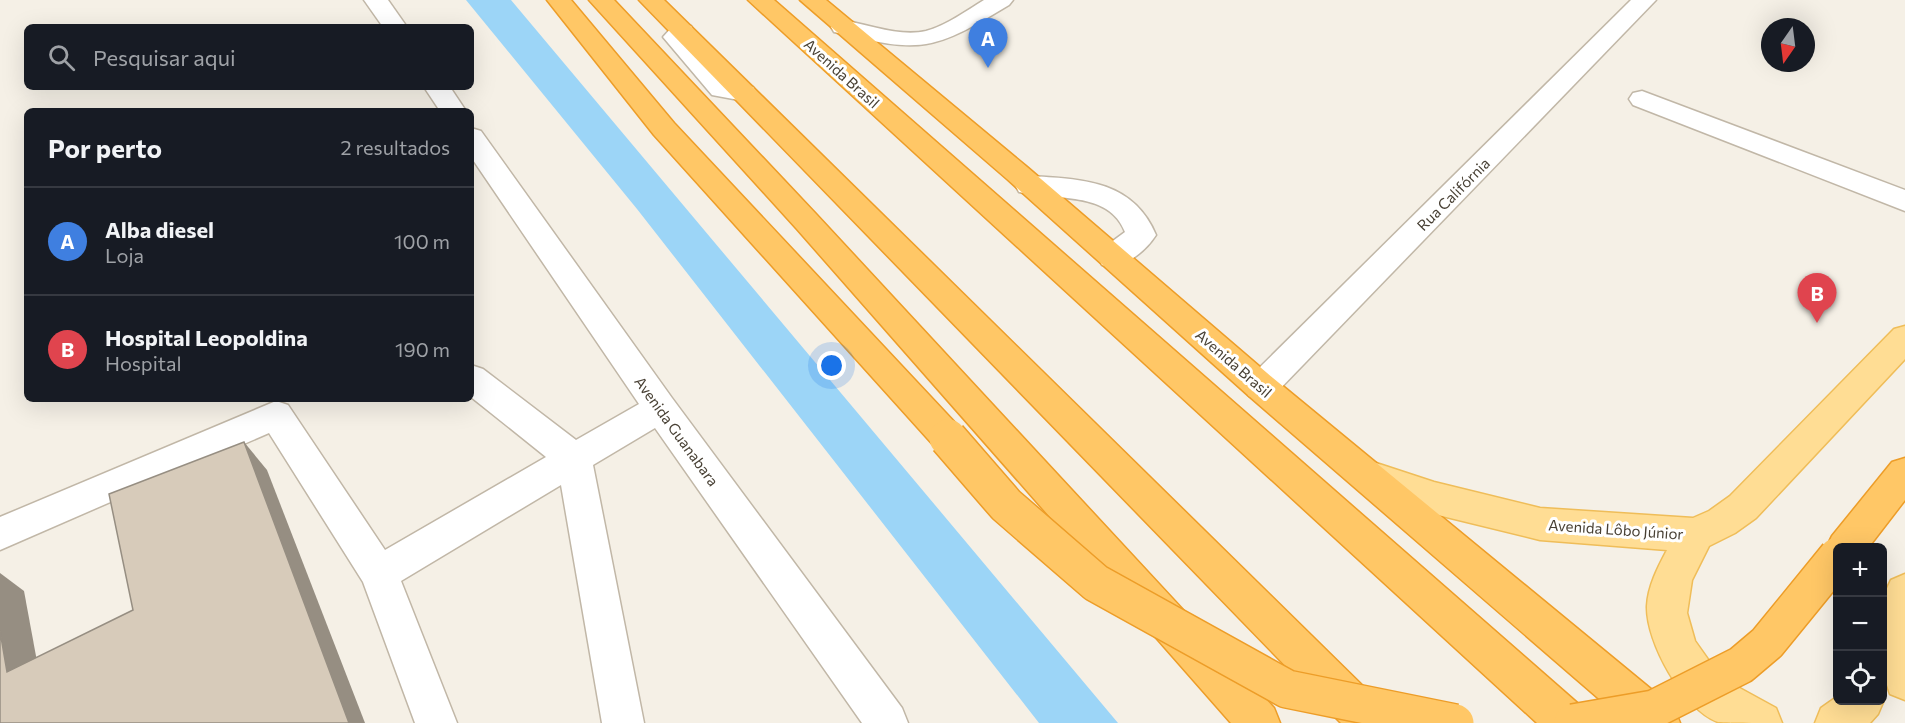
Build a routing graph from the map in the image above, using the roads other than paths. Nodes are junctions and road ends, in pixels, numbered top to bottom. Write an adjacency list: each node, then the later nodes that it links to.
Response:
1 (376, 0): 9 (street)
2 (558, 0): 40 (highway, bridge)
3 (601, 0): 38 (highway)
4 (651, 0): 39 (highway)
5 (760, 0): 41 (highway, Avenida Brasil)
6 (812, 0): 10 (highway, Avenida Brasil)
7 (1000, 0): 10 (street)
8 (1644, 0): 20 (street, Rua Califórnia)
9 (393, 24)
10 (843, 27): 15 (highway, Avenida Brasil)
11 (438, 90): 13 (street)
12 (1642, 99): 16 (street)
13 (451, 108)
14 (474, 141): 22 (street, Avenida Guanabara)
15 (1029, 185): 17 (highway, Avenida Brasil); 17 (street)
16 (1905, 201)
17 (1113, 257): 20 (highway, Avenida Brasil)
18 (1905, 338): 27 (main road, Avenida Lôbo Júnior)
19 (474, 380): 23 (street)
20 (1261, 387): 25 (highway, Avenida Brasil)
21 (277, 407): 26 (street); 30 (street)
22 (660, 408): 23 (street); 37 (street, Avenida Guanabara)
23 (574, 459): 30 (street); 36 (street)
24 (1905, 473): 28 (highway)
25 (1364, 474): 27 (main road, Avenida Lôbo Júnior); 43 (highway, Avenida Brasil)
26 (0, 534)
27 (1696, 534): 44 (main road)
28 (1849, 543)
29 (1833, 562): 42 (highway, bridge)
30 (379, 574): 35 (street)
31 (1905, 592): 32 (main road)
32 (1890, 651): 33 (main road)
33 (1905, 680)
34 (1860, 705): 45 (main road)
35 (436, 723)
36 (623, 723)
37 (887, 723)
38 (1258, 723)
39 (1370, 723)
40 (1455, 723)
41 (1568, 723)
42 (1573, 723)
43 (1659, 723)
44 (1761, 723)
45 (1836, 723)

